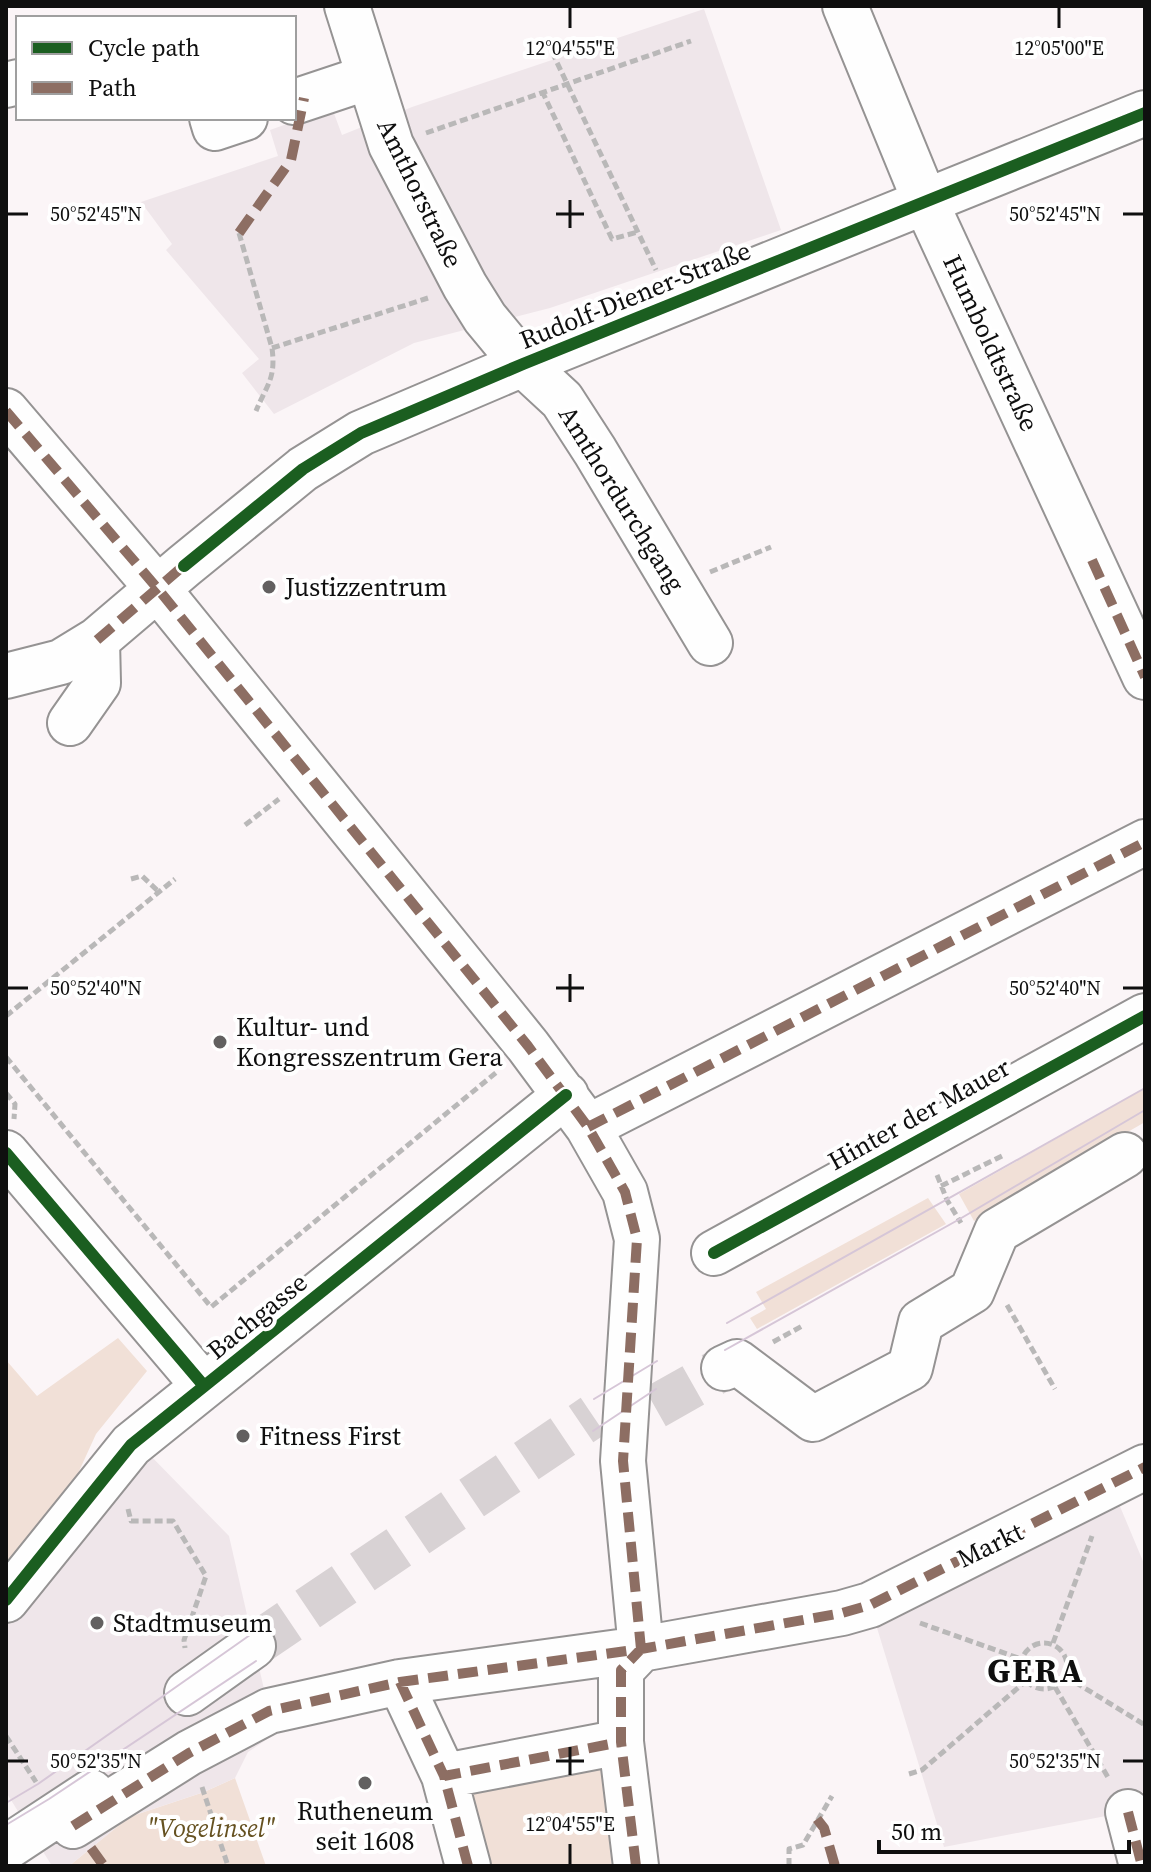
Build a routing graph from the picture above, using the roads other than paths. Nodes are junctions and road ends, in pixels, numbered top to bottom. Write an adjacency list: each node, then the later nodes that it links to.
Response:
1 (347, 6): 3 (street, Amthorstraße)
2 (845, 6): 8 (street, Humboldtstraße)
3 (369, 77): 4 (street); 9 (street, Amthorstraße)
4 (296, 101)
5 (1145, 113): 8 (street, Rudolf-Diener-Straße)
6 (213, 120): 7 (street)
7 (239, 120)
8 (925, 201): 9 (street, Rudolf-Diener-Straße); 15 (street, Humboldtstraße)
9 (523, 364): 11 (street, Rudolf-Diener-Straße); 13 (street, Amthordurchgang)
10 (6, 411): 11 (street)
11 (158, 589): 12 (street, Rudolf-Diener-Straße); 19 (street)
12 (97, 640): 14 (street, Rudolf-Diener-Straße); 16 (street)
13 (710, 643)
14 (6, 676)
15 (1145, 677)
16 (70, 723)
17 (1140, 845): 19 (street, Bachgasse)
18 (1145, 1016): 22 (street, Hinter der Mauer)
19 (577, 1111): 24 (street, Bachgasse); 27 (street)
20 (6, 1153): 24 (street)
21 (1125, 1155): 23 (street)
22 (714, 1253)
23 (724, 1368)
24 (204, 1386): 26 (street, Bachgasse)
25 (1128, 1476): 27 (street, Markt)
26 (6, 1600)
27 (641, 1649): 29 (street, Markt); 31 (street)
28 (261, 1679): 29 (street, Markt); 30 (street); 34 (street); 35 (street)
29 (400, 1682): 32 (street)
30 (187, 1693)
31 (621, 1742): 32 (street); 37 (street)
32 (444, 1776): 36 (street)
33 (1128, 1812): 38 (street)
34 (73, 1826)
35 (6, 1848)
36 (468, 1866)
37 (636, 1866)
38 (1142, 1866)

